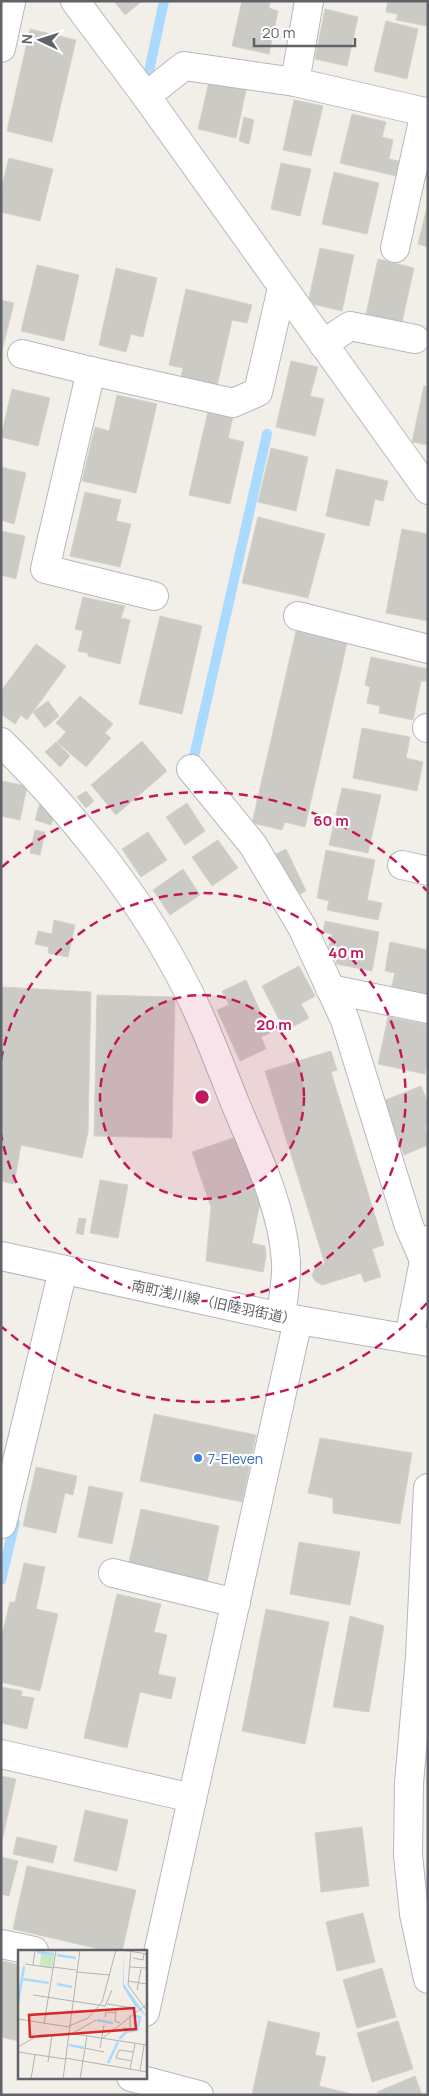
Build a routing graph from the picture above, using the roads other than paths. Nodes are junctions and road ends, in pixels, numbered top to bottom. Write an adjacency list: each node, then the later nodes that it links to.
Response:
1 (75, 1): 6 (street)
2 (309, 1): 5 (street)
3 (11, 2): 4 (street)
4 (1, 48)
5 (295, 82): 6 (street); 7 (street)
6 (146, 96): 8 (street)
7 (395, 248)
8 (282, 288): 10 (street); 12 (street)
9 (415, 339): 10 (street)
10 (323, 344): 13 (street)
11 (22, 354): 12 (street)
12 (91, 371): 14 (street)
13 (428, 490)
14 (154, 596)
15 (298, 616): 16 (street)
16 (428, 649)
17 (1, 742): 26 (street)
18 (191, 769): 21 (street)
19 (402, 865): 20 (street)
20 (428, 871)
21 (330, 989): 22 (street); 23 (street)
22 (428, 1009)
23 (426, 1249): 27 (street)
24 (1, 1256): 25 (street, 南町浅川線（旧陸羽街道）)
25 (63, 1270): 26 (street, 南町浅川線（旧陸羽街道）); 29 (street)
26 (290, 1319): 27 (street, 南町浅川線（旧陸羽街道）); 31 (street)
27 (419, 1340)
28 (428, 1488): 32 (street)
29 (2, 1524)
30 (113, 1573): 31 (street)
31 (236, 1603): 34 (street)
32 (424, 1658): 38 (street)
33 (1, 1754): 34 (street)
34 (192, 1798): 37 (street)
35 (1, 1944): 36 (street)
36 (29, 1950)
37 (149, 1977): 39 (street)
38 (428, 1979)
39 (146, 2003)
40 (131, 2078): 42 (street)
41 (135, 2078): 43 (street)
42 (126, 2095)
43 (199, 2095)

